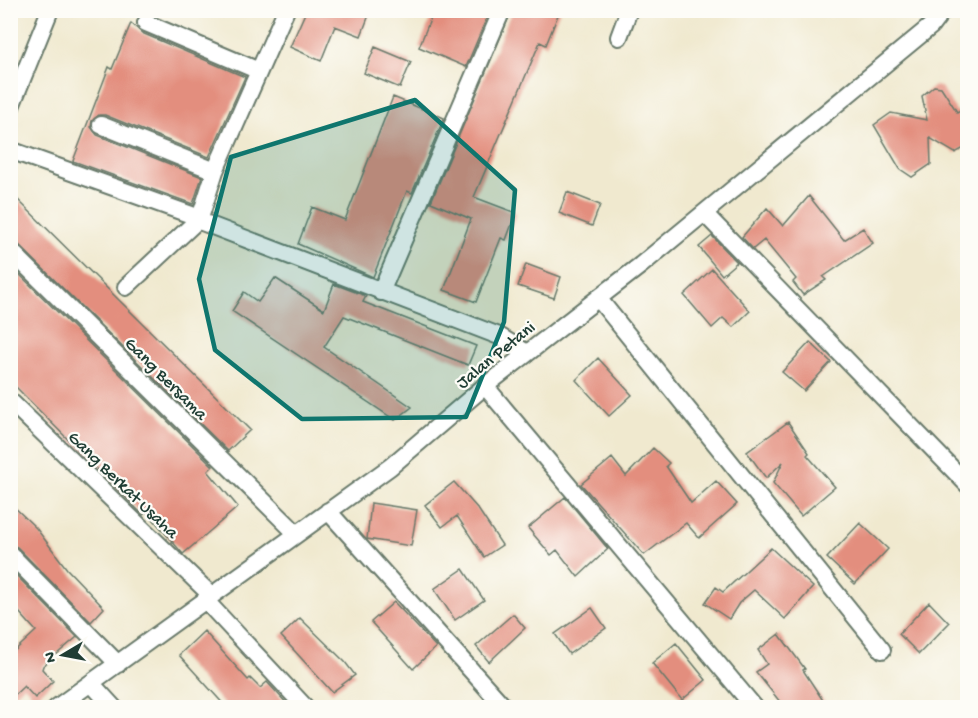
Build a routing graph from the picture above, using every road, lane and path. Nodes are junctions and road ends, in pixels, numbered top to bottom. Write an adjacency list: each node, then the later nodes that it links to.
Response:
1 (50, 10): 9 (street)
2 (286, 10): 8 (street)
3 (502, 10): 17 (street)
4 (629, 10): 7 (street)
5 (943, 10): 13 (street, Jalan Petani)
6 (146, 23): 8 (street)
7 (619, 37)
8 (259, 71): 12 (street)
9 (10, 109)
10 (101, 125): 12 (street)
11 (10, 150): 14 (street)
12 (215, 171): 14 (street)
13 (704, 213): 18 (street, Jalan Petani); 22 (street)
14 (202, 221): 16 (street); 17 (street)
15 (10, 250): 24 (street, Gang Bersama)
16 (126, 287)
17 (381, 292): 19 (street)
18 (598, 298): 19 (street, Jalan Petani); 27 (street)
19 (513, 345): 20 (street, Jalan Petani)
20 (485, 386): 23 (street, Jalan Petani); 34 (street)
21 (10, 401): 26 (street, Gang Berkat Usaha)
22 (968, 485)
23 (328, 511): 24 (street, Jalan Petani); 33 (street)
24 (297, 534): 26 (street, Jalan Petani)
25 (10, 554): 28 (street)
26 (208, 598): 28 (street, Jalan Petani); 32 (street, Gang Berkat Usaha)
27 (882, 650)
28 (118, 664): 29 (street, Jalan Petani)
29 (91, 683): 30 (street, Jalan Petani); 31 (street)
30 (56, 708)
31 (114, 708)
32 (306, 708)
33 (505, 708)
34 (755, 708)

